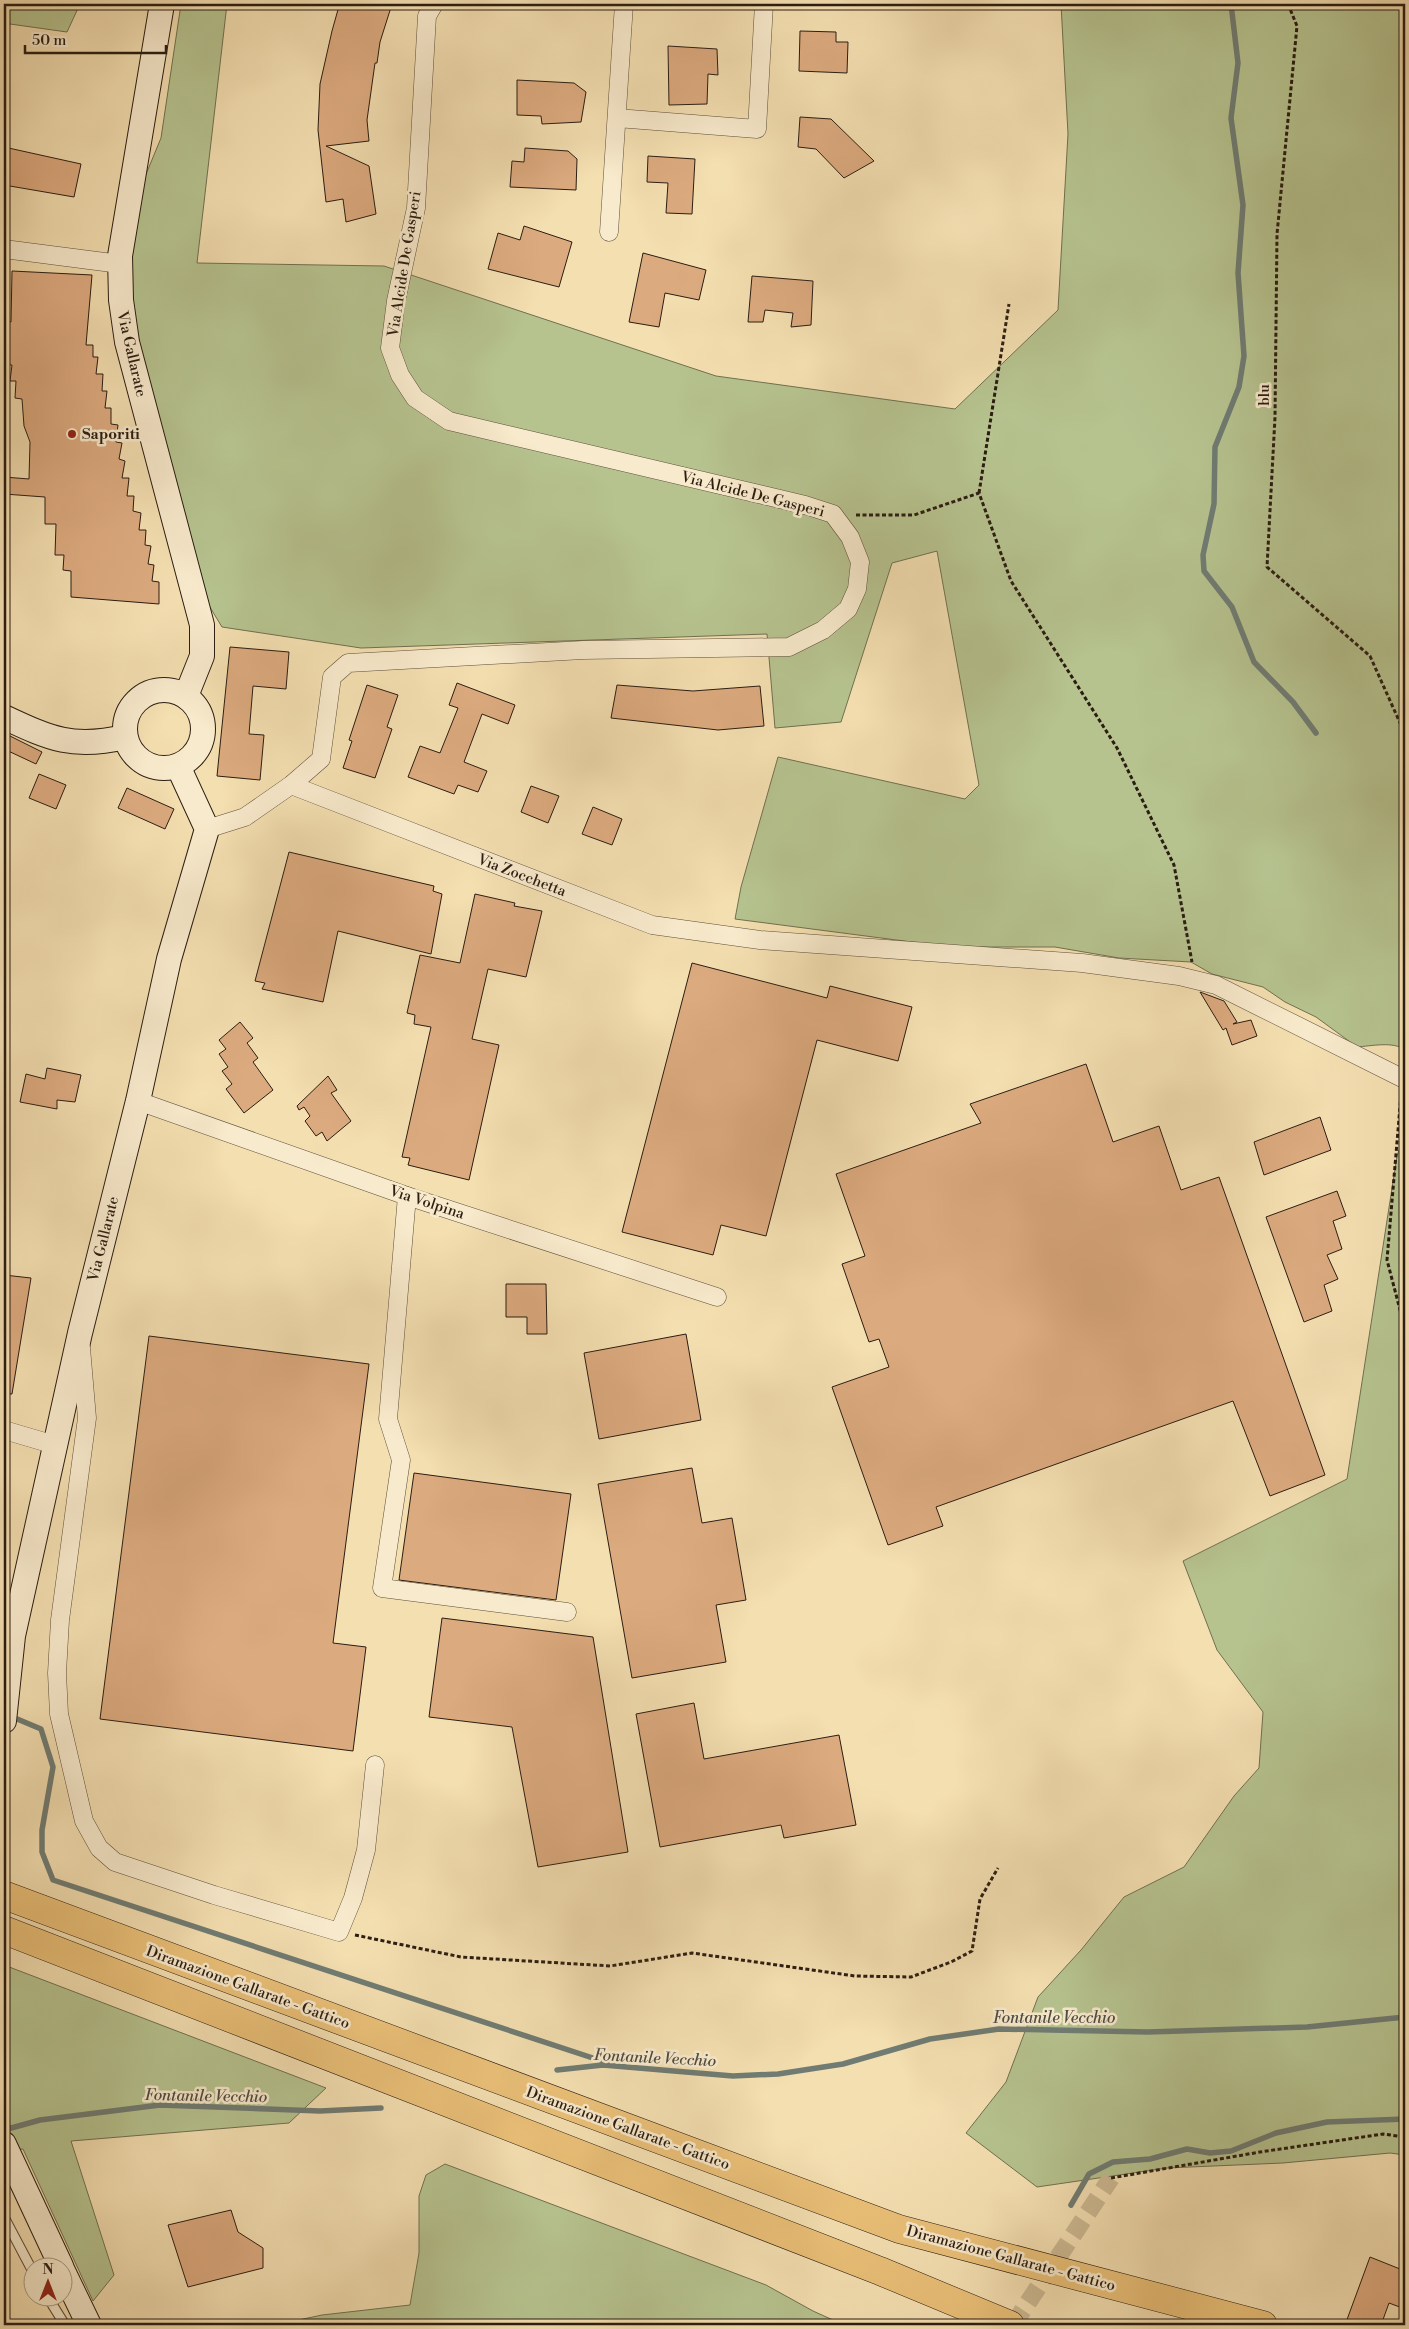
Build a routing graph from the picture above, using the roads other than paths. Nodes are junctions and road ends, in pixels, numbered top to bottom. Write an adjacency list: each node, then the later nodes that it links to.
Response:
1 (162, 4): 8 (main road, Via Gallarate)
2 (434, 4): 13 (street, Via Alcide De Gasperi)
3 (624, 4): 5 (street)
4 (764, 4): 5 (street)
5 (617, 118): 6 (street)
6 (609, 232)
7 (4, 249): 8 (street)
8 (120, 264): 9 (main road, Via Gallarate)
9 (186, 696): 11 (main road); 12 (main road)
10 (4, 717): 11 (main road)
11 (126, 737): 12 (main road)
12 (178, 766): 14 (main road)
13 (291, 785): 14 (street, Via Alcide De Gasperi); 15 (street, Via Zocchetta)
14 (207, 829): 16 (main road, Via Gallarate)
15 (1402, 1078)
16 (138, 1101): 17 (street, Via Volpina); 19 (main road, Via Gallarate)
17 (407, 1196): 18 (street, Via Volpina); 22 (street)
18 (717, 1297)
19 (80, 1334): 21 (main road, Via Gallarate); 24 (street)
20 (4, 1430): 21 (street)
21 (55, 1445): 23 (main road, Via Gallarate)
22 (567, 1612)
23 (4, 1721)
24 (376, 1765)
25 (4, 1895): 36 (highway, Diramazione Gallarate - Gattico)
26 (4, 1930): 35 (highway)
27 (5, 2146): 30 (main road)
28 (4, 2217): 29 (lane)
29 (25, 2256)
30 (56, 2256)
31 (72, 2289): 34 (main road)
32 (53, 2306): 33 (lane)
33 (65, 2325)
34 (89, 2325)
35 (1010, 2325)
36 (1263, 2325)

